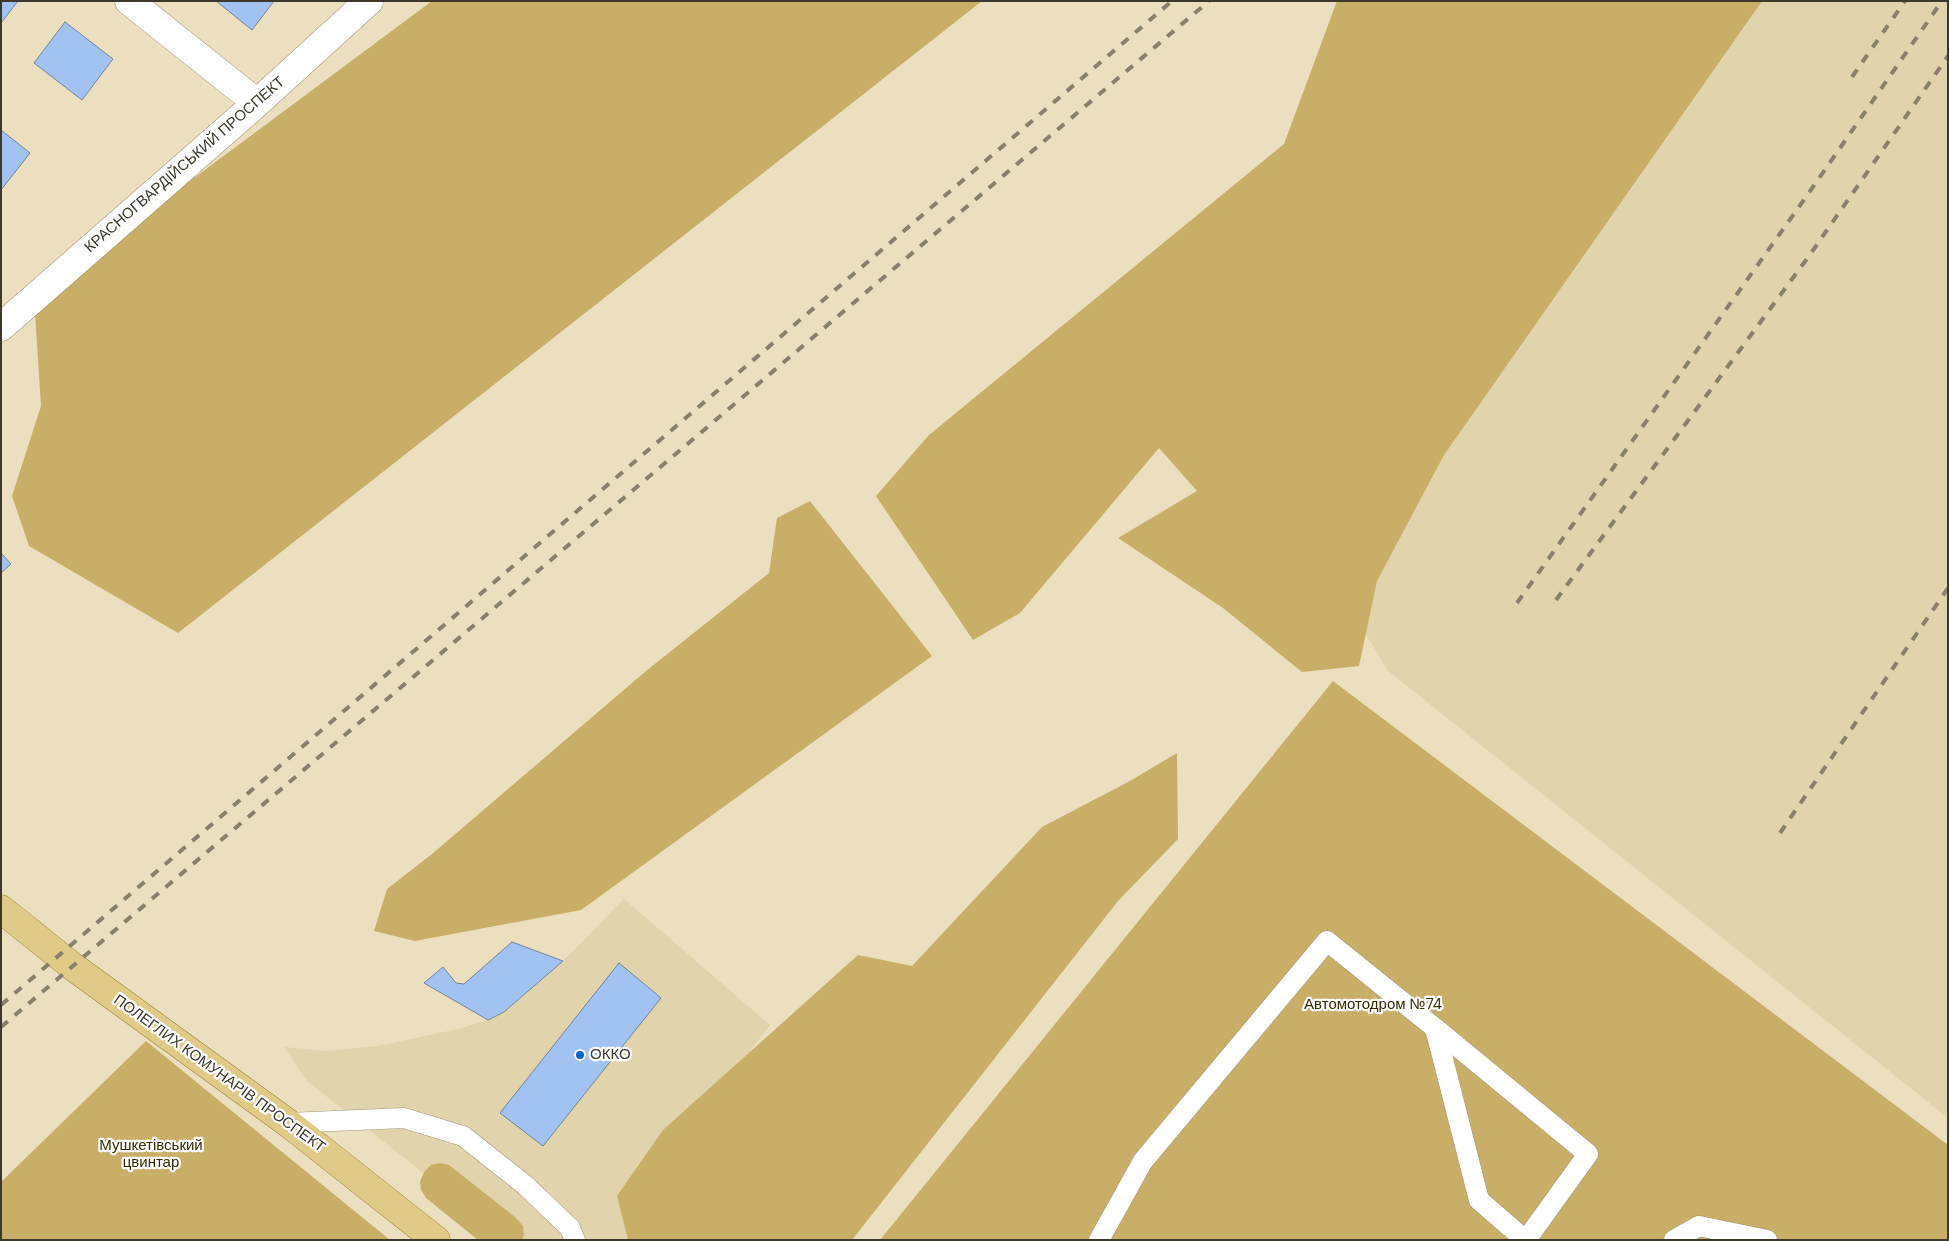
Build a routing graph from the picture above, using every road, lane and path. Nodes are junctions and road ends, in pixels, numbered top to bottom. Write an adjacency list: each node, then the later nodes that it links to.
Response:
1 (130, 1): 3 (street)
2 (369, 1): 3 (street, КРАСНОГВАРДІЙСЬКИЙ ПРОСПЕКТ)
3 (257, 103): 4 (street, КРАСНОГВАРДІЙСЬКИЙ ПРОСПЕКТ)
4 (1, 327)
5 (1, 909): 7 (main road, ПОЛЕГЛИХ КОМУНАРІВ ПРОСПЕКТ)
6 (1435, 1028): 11 (lane); 12 (lane); 12 (lane)
7 (288, 1123): 9 (main road, ПОЛЕГЛИХ КОМУНАРІВ ПРОСПЕКТ); 10 (lane)
8 (1744, 1237): 13 (lane); 14 (lane)
9 (436, 1240)
10 (575, 1240)
11 (1099, 1240)
12 (1526, 1240)
13 (1674, 1240)
14 (1767, 1240)

